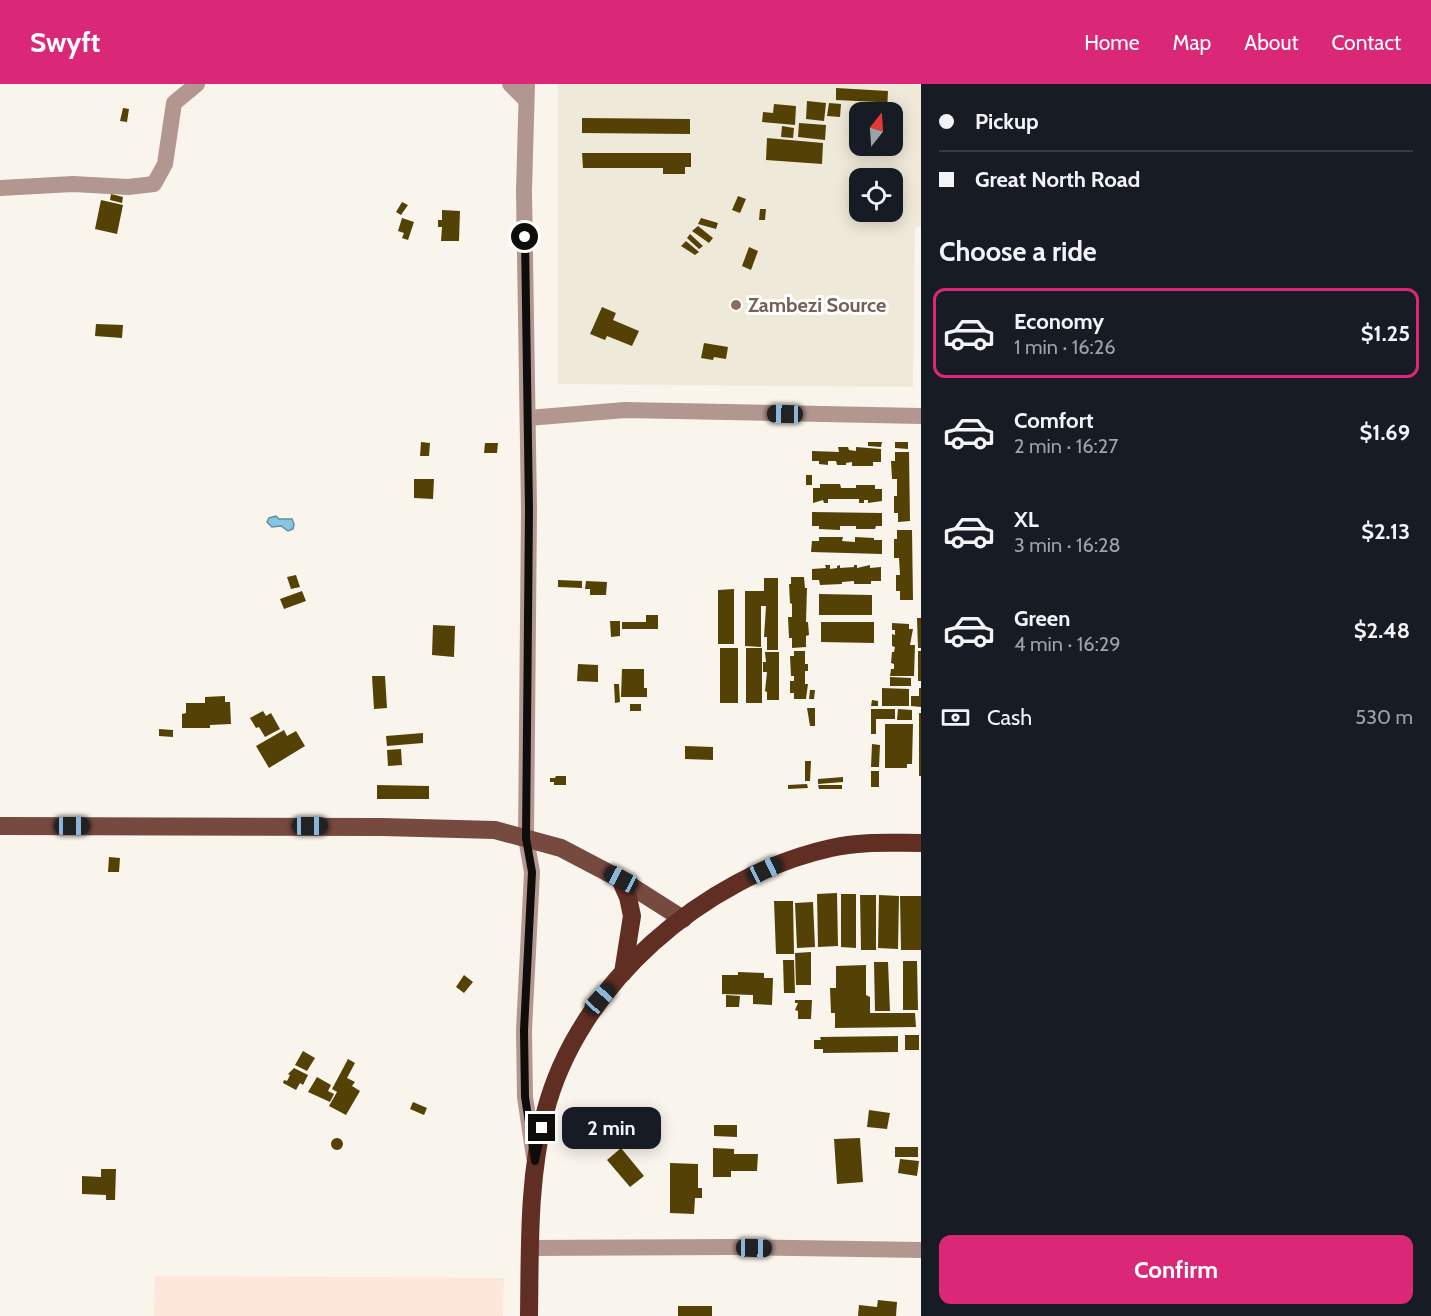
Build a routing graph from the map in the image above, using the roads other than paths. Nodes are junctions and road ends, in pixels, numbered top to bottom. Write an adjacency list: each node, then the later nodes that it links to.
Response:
1 (197, 84): 4 (street)
2 (510, 84): 3 (street)
3 (527, 92): 6 (street)
4 (0, 188)
5 (921, 416): 6 (street)
6 (528, 418): 8 (street)
7 (0, 826): 8 (main road)
8 (526, 838): 10 (main road); 13 (street)
9 (921, 843): 11 (highway)
10 (621, 879): 11 (main road); 12 (highway)
11 (683, 919): 12 (highway)
12 (623, 973): 13 (highway)
13 (535, 1161): 14 (highway)
14 (530, 1248): 15 (street); 16 (highway)
15 (921, 1250)
16 (529, 1316)

